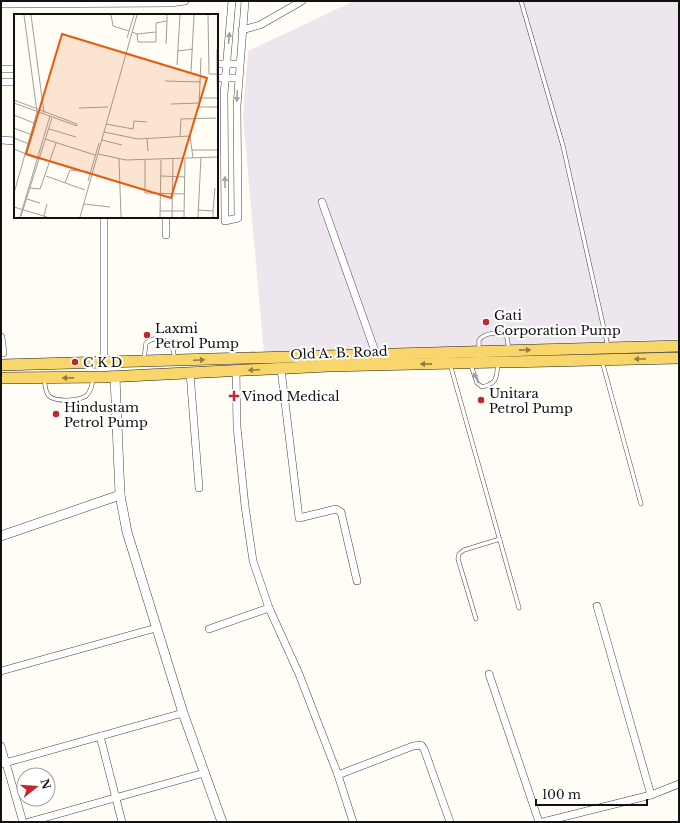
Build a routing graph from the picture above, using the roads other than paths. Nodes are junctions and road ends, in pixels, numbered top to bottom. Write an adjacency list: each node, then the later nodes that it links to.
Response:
1 (185, 1): 8 (street)
2 (232, 1): 12 (street, one-way to 2)
3 (245, 1): 10 (street)
4 (302, 1): 10 (street)
5 (521, 1): 29 (lane)
6 (56, 2): 7 (street); 9 (street)
7 (107, 2): 8 (street)
8 (170, 2)
9 (1, 4)
10 (242, 30): 13 (street)
11 (218, 64): 12 (street)
12 (226, 64): 13 (street); 17 (street)
13 (240, 64): 18 (street)
14 (1, 69): 15 (street)
15 (14, 69)
16 (218, 78): 17 (street)
17 (226, 78): 18 (street); 18 (street, one-way to 17)
18 (238, 78)
19 (1, 82): 20 (street)
20 (14, 82)
21 (1, 140): 22 (street)
22 (14, 141)
23 (322, 202): 33 (street)
24 (104, 218): 39 (street)
25 (166, 218): 26 (street)
26 (166, 235)
27 (1, 337): 32 (street)
28 (679, 346): 29 (main road, Old A. B. Road)
29 (608, 348): 31 (main road, Old A. B. Road, one-way to 29)
30 (479, 351): 31 (main road, Old A. B. Road); 31 (lane); 33 (main road, Old A. B. Road)
31 (509, 351)
32 (3, 353)
33 (376, 354): 36 (main road, Old A. B. Road, one-way to 33)
34 (679, 358): 35 (main road, Old A. B. Road, one-way to 35)
35 (601, 360): 38 (main road, Old A. B. Road); 52 (lane)
36 (174, 361): 37 (main road, Old A. B. Road); 37 (lane)
37 (144, 362): 39 (main road, Old A. B. Road)
38 (498, 362): 41 (main road, Old A. B. Road); 41 (lane, one-way to 41)
39 (104, 363): 42 (main road, Old A. B. Road)
40 (449, 363): 41 (main road, Old A. B. Road); 43 (main road, Old A. B. Road, one-way to 43); 54 (lane)
41 (471, 363)
42 (1, 365)
43 (281, 369): 44 (main road, Old A. B. Road, one-way to 44); 55 (street)
44 (236, 371): 45 (main road, Old A. B. Road); 57 (street)
45 (190, 373): 46 (main road, Old A. B. Road); 50 (street)
46 (115, 377): 49 (main road, Old A. B. Road); 51 (street)
47 (1, 378): 48 (main road, Old A. B. Road)
48 (44, 378): 49 (main road, Old A. B. Road, one-way to 48); 49 (lane)
49 (93, 378)
50 (199, 488)
51 (120, 495): 53 (street); 60 (street)
52 (641, 504)
53 (1, 536)
54 (500, 539): 58 (lane); 59 (lane)
55 (357, 581)
56 (597, 606): 71 (street)
57 (269, 608): 61 (street); 69 (street)
58 (519, 608)
59 (476, 619)
60 (156, 628): 62 (street); 64 (street)
61 (209, 629)
62 (1, 671)
63 (489, 674): 80 (street)
64 (183, 713): 65 (street); 68 (street)
65 (100, 736): 67 (street); 72 (street)
66 (1, 746): 67 (street)
67 (4, 763): 74 (street)
68 (204, 773): 72 (street); 77 (street)
69 (338, 775): 78 (street); 79 (street)
70 (679, 784): 71 (street)
71 (651, 795): 73 (street)
72 (116, 798): 75 (street); 76 (street)
73 (565, 819): 81 (street)
74 (23, 822)
75 (29, 822)
76 (122, 822)
77 (222, 822)
78 (353, 822)
79 (450, 822)
80 (539, 822)
81 (543, 822)

